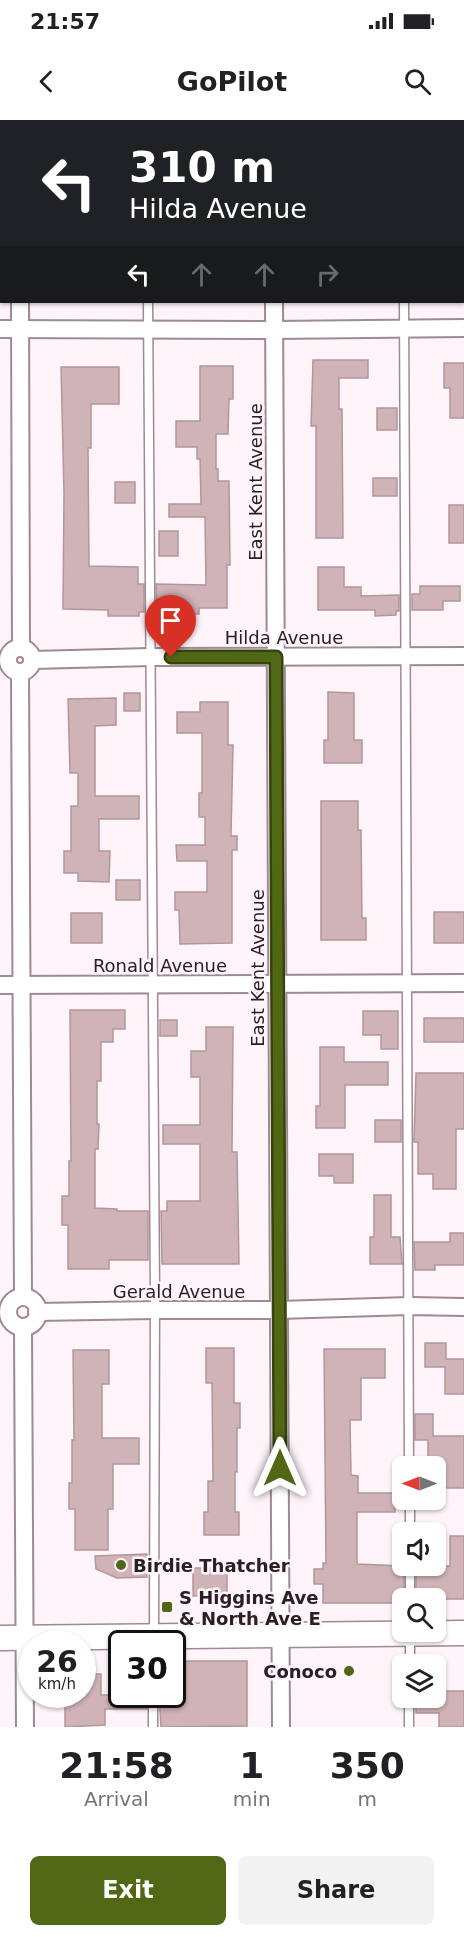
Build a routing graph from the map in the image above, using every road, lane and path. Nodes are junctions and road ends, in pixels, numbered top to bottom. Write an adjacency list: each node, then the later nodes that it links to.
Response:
1 (20, 303): 6 (street)
2 (148, 303): 7 (lane)
3 (274, 303): 10 (street, East Kent Avenue)
4 (404, 303): 8 (lane)
5 (0, 328): 6 (street)
6 (20, 328): 7 (street); 11 (street)
7 (148, 328): 10 (street); 13 (lane)
8 (404, 328): 9 (street); 10 (street); 15 (lane)
9 (464, 328)
10 (274, 330): 14 (street, East Kent Avenue)
11 (21, 648): 16 (street); 17 (street)
12 (464, 656): 15 (street, Hilda Avenue)
13 (150, 657): 14 (street, Hilda Avenue); 17 (street, Hilda Avenue); 20 (lane)
14 (276, 657): 15 (street, Hilda Avenue); 21 (street, East Kent Avenue)
15 (405, 657): 22 (lane)
16 (4, 660): 18 (street)
17 (32, 660): 18 (street)
18 (20, 673): 24 (street)
19 (464, 983): 22 (street, Ronald Avenue)
20 (153, 984): 21 (street, Ronald Avenue); 24 (street, Ronald Avenue); 28 (lane)
21 (277, 984): 22 (street, Ronald Avenue); 29 (street, East Kent Avenue)
22 (408, 984): 26 (lane)
23 (0, 985): 24 (street, Ronald Avenue)
24 (23, 986): 25 (street)
25 (23, 1297): 30 (street); 31 (street)
26 (409, 1306): 27 (street, Gerald Avenue); 29 (street, Gerald Avenue); 33 (lane)
27 (464, 1307)
28 (155, 1310): 29 (street, Gerald Avenue); 31 (street, Gerald Avenue); 35 (lane)
29 (279, 1310): 39 (street, East Kent Avenue)
30 (4, 1312): 32 (street)
31 (37, 1312): 32 (street)
32 (24, 1326): 34 (street)
33 (410, 1456)
34 (26, 1630)
35 (154, 1630)
36 (392, 1632): 39 (main road)
37 (446, 1633): 38 (main road)
38 (464, 1633)
39 (281, 1634): 42 (main road); 48 (street, East Kent Avenue)
40 (0, 1638): 41 (main road)
41 (18, 1638)
42 (186, 1638)
43 (25, 1708): 46 (street)
44 (153, 1708): 47 (lane)
45 (409, 1708): 49 (lane)
46 (25, 1727)
47 (153, 1727)
48 (281, 1727)
49 (409, 1727)

